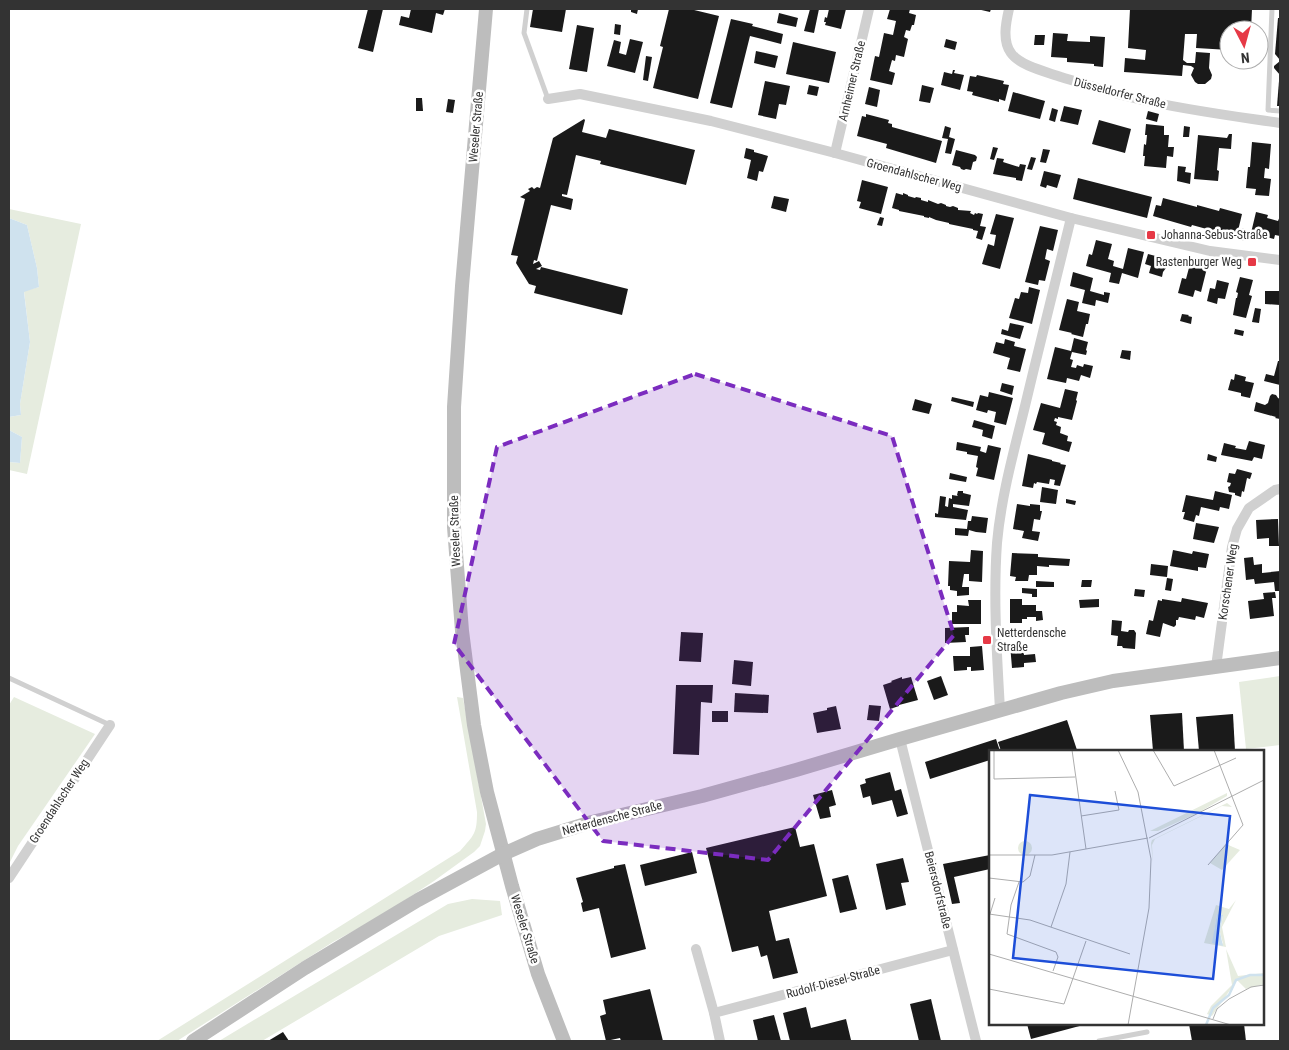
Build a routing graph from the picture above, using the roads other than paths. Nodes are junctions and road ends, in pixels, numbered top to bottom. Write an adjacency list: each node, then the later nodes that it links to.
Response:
1 (486, 9): 21 (main road, Weseler Straße)
2 (527, 9): 6 (lane)
3 (869, 9): 11 (street, Arnheimer Straße)
4 (1009, 9): 9 (street, Düsseldorfer Straße)
5 (1272, 9): 7 (lane)
6 (548, 99): 11 (street, Groendahlscher Weg)
7 (1268, 110): 8 (lane); 9 (lane)
8 (1280, 111)
9 (1267, 121): 10 (street, Düsseldorfer Straße)
10 (1280, 123)
11 (835, 153): 12 (street, Groendahlscher Weg)
12 (1071, 218): 13 (street, Groendahlscher Weg); 18 (street)
13 (1280, 260)
14 (1280, 489): 16 (street, Korschener Weg)
15 (1280, 658): 16 (main road, Netterdensche Straße)
16 (1216, 666): 18 (main road, Netterdensche Straße)
17 (9, 678): 19 (lane)
18 (1000, 710): 20 (main road, Netterdensche Straße)
19 (110, 724): 22 (street, Groendahlscher Weg)
20 (900, 739): 21 (main road, Netterdensche Straße); 24 (street, Beiersdorfstraße)
21 (503, 854): 27 (main road, Netterdensche Straße); 28 (main road, Weseler Straße)
22 (9, 878)
23 (696, 949): 25 (street)
24 (953, 950): 25 (street, Rudolf-Diesel-Straße); 30 (street, Beiersdorfstraße)
25 (714, 1013): 29 (street)
26 (1147, 1032): 31 (lane)
27 (193, 1041)
28 (564, 1041)
29 (720, 1041)
30 (976, 1041)
31 (1099, 1041)

